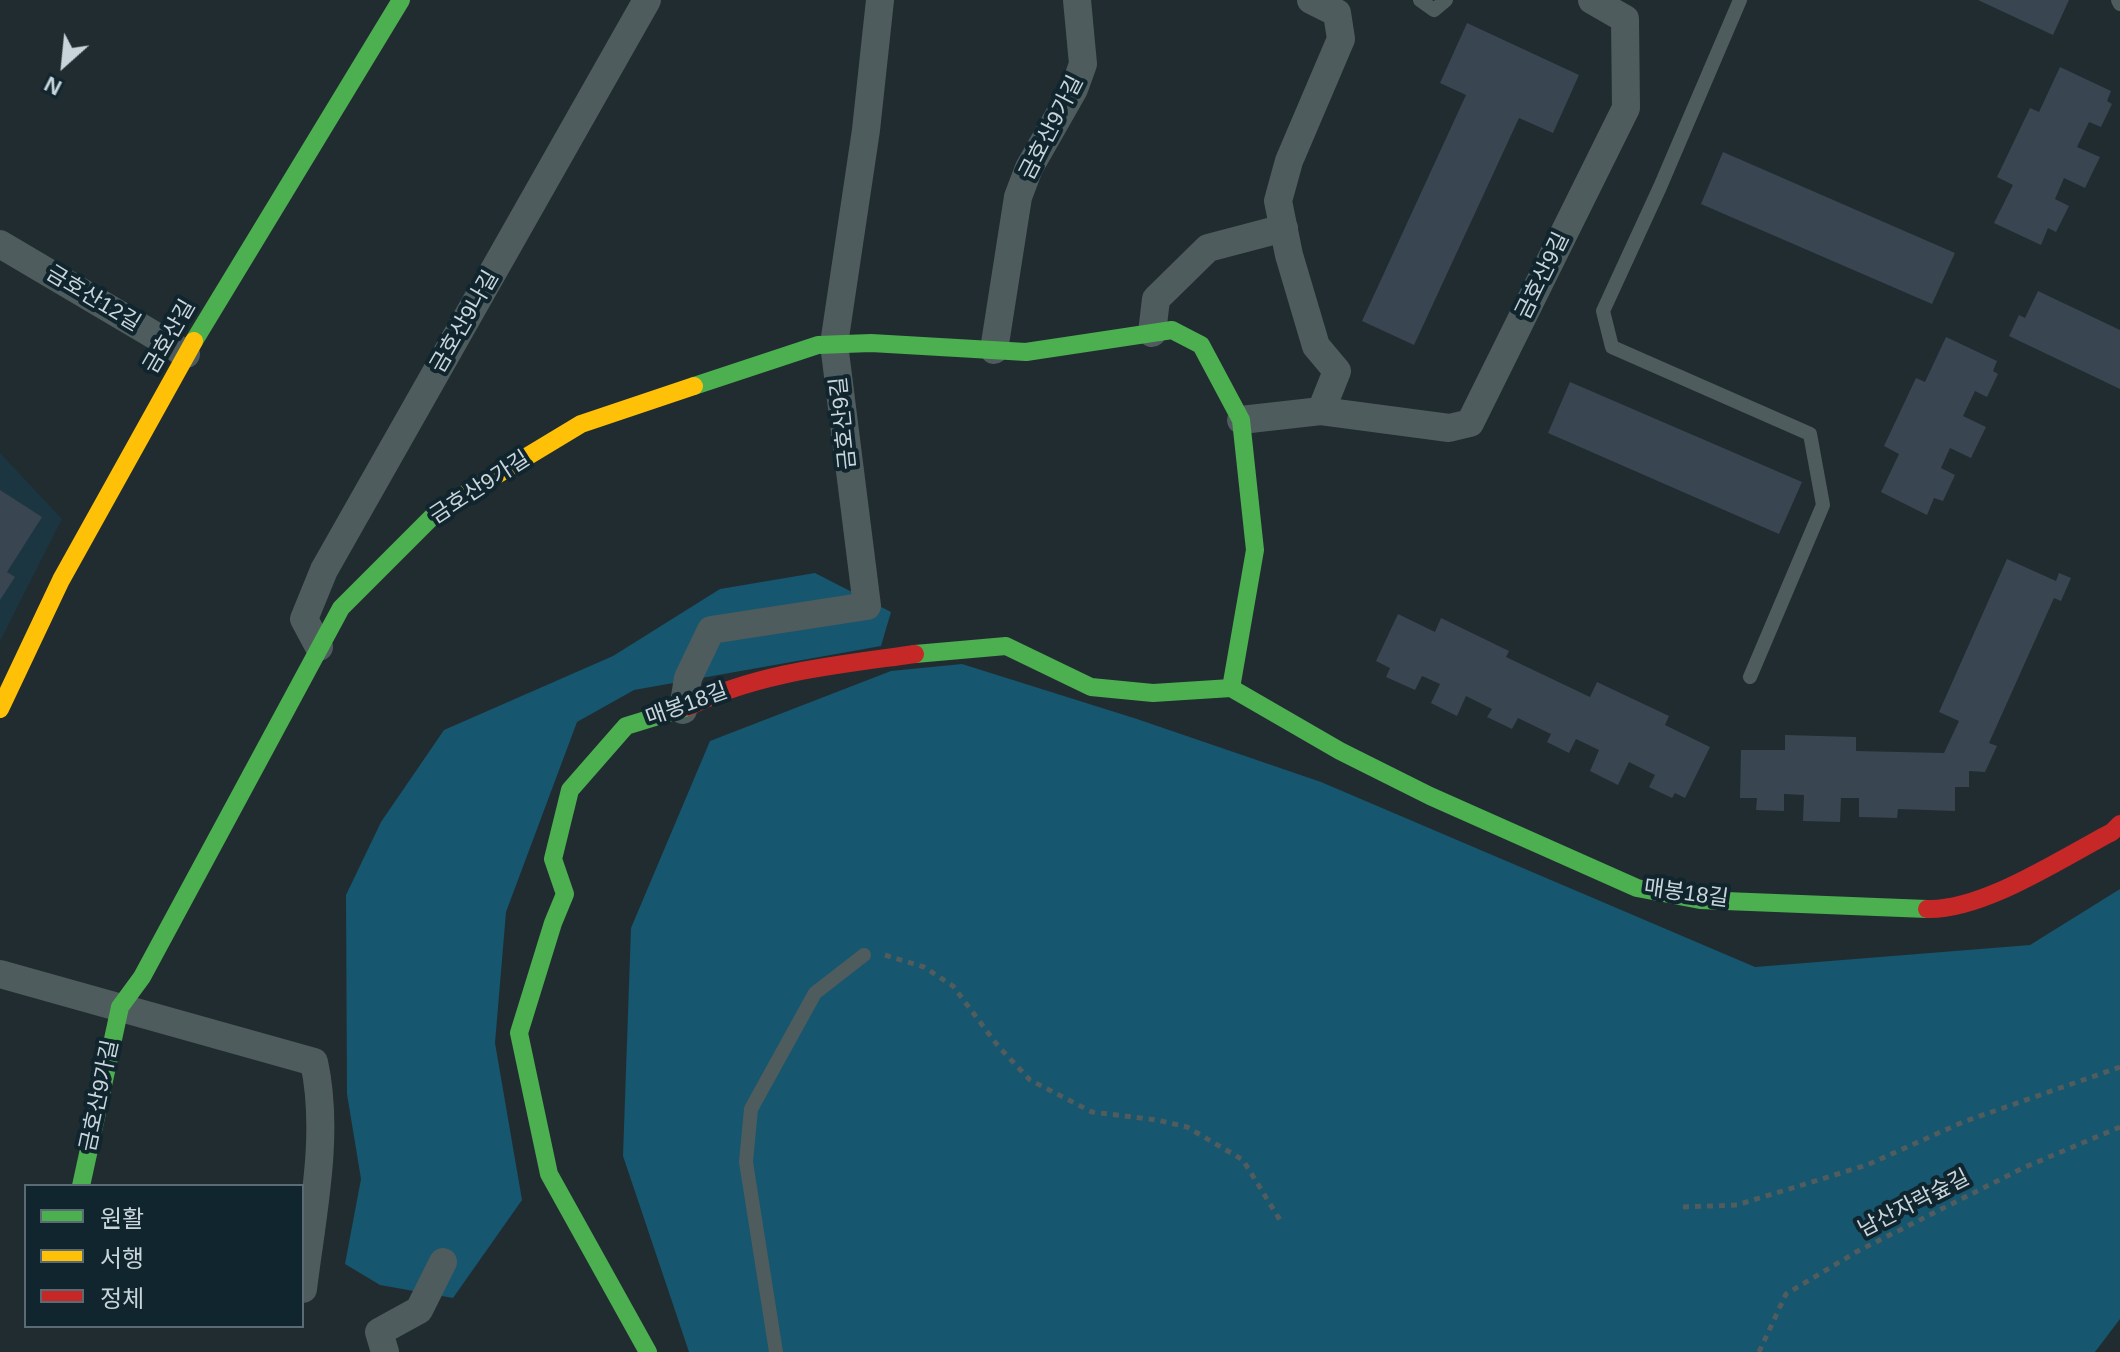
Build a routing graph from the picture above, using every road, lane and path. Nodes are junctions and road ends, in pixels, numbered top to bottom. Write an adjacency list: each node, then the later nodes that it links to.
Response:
1 (401, 0): 15 (street, 금호산길)
2 (647, 0): 18 (street, 금호산9나길)
3 (880, 0): 13 (street, 금호산9길)
4 (1077, 0): 14 (street, 금호산9가길)
5 (1311, 0): 10 (street)
6 (1420, 0): 7 (lane)
7 (1446, 0)
8 (1592, 0): 16 (street, 금호산9길)
9 (1740, 0): 19 (lane)
10 (1284, 228): 12 (street); 16 (street)
11 (0, 244): 15 (street, 금호산12길)
12 (1152, 333): 14 (street, 금호산9가길); 17 (street, 금호산9가길)
13 (834, 344): 14 (street, 금호산9가길); 18 (street, 금호산9가길); 22 (street, 금호산9길)
14 (994, 350)
15 (186, 354): 21 (street, 금호산길)
16 (1321, 411): 17 (street)
17 (1241, 420): 20 (street)
18 (319, 647): 26 (street, 금호산9가길)
19 (1750, 677)
20 (1231, 688): 22 (street, 매봉18길); 23 (street, 매봉18길)
21 (0, 709)
22 (683, 710): 35 (street, 매봉18길)
23 (2120, 824)
24 (864, 955): 31 (path); 36 (lane)
25 (0, 974): 26 (street)
26 (120, 1007): 29 (street, 금호산9가길); 33 (street)
27 (2120, 1067): 30 (path)
28 (2120, 1127): 37 (path, 남산자락숲길)
29 (81, 1184)
30 (1683, 1207)
31 (1280, 1220)
32 (443, 1262): 34 (street)
33 (304, 1281)
34 (385, 1352)
35 (648, 1352)
36 (776, 1352)
37 (1759, 1352)

